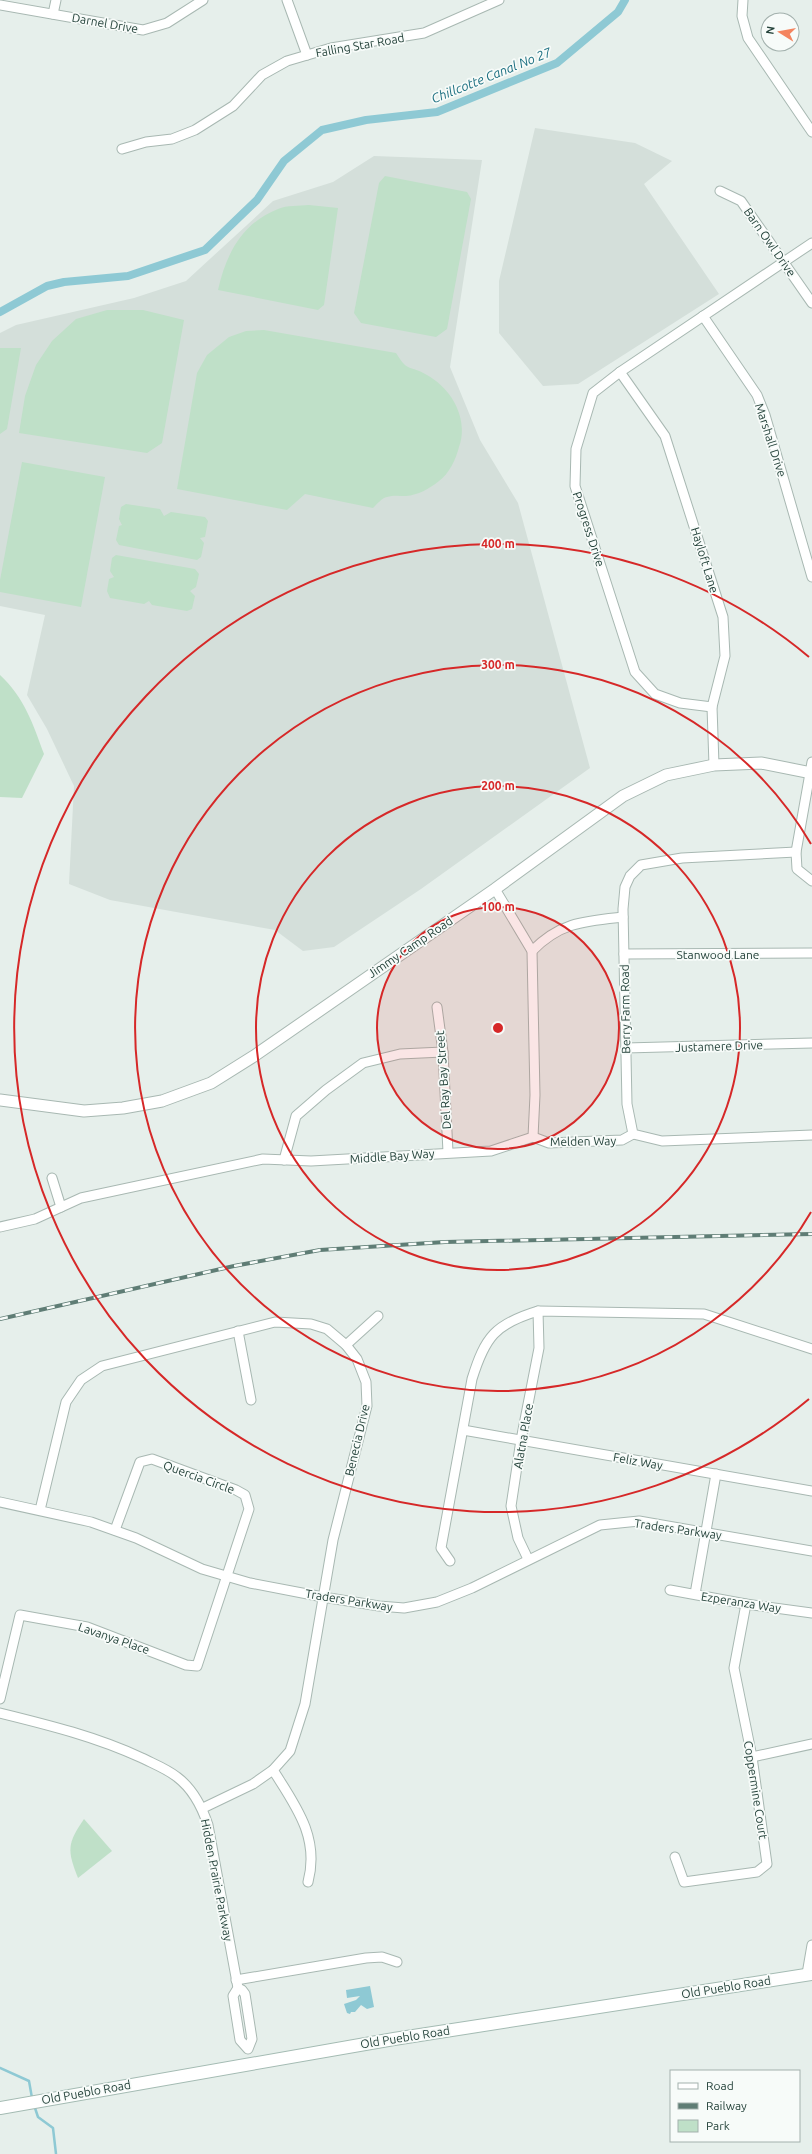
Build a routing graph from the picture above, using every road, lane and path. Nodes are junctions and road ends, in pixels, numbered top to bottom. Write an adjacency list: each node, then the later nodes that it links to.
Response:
1 (56, 0): 7 (street)
2 (202, 0): 7 (street, Darnel Drive)
3 (287, 0): 8 (street)
4 (499, 0): 8 (street, Falling Star Road)
5 (743, 0): 9 (street)
6 (0, 5): 7 (street, Darnel Drive)
7 (53, 14)
8 (307, 55): 10 (street, Falling Star Road)
9 (812, 132)
10 (122, 149)
11 (720, 191): 13 (street, Barn Owl Drive)
12 (812, 243): 13 (street, Progress Drive)
13 (784, 262): 14 (street, Barn Owl Drive); 15 (street, Progress Drive)
14 (812, 303)
15 (703, 316): 16 (street, Progress Drive); 17 (street, Marshall Drive)
16 (620, 372): 18 (street, Hayloft Lane); 18 (street, Progress Drive)
17 (812, 577)
18 (712, 707): 19 (street, Hayloft Lane)
19 (714, 764): 20 (street, Jimmy Camp Road); 23 (street, Jimmy Camp Road)
20 (811, 769): 21 (street)
21 (796, 852): 22 (street); 24 (street, Berry Farm Road)
22 (812, 881)
23 (495, 889): 25 (street); 32 (street, Jimmy Camp Road)
24 (623, 917): 25 (street); 27 (street, Berry Farm Road)
25 (532, 951): 35 (street)
26 (812, 953): 27 (street, Stanwood Lane)
27 (624, 954): 30 (street, Berry Farm Road)
28 (437, 1007): 31 (street, Del Ray Bay Street)
29 (812, 1043): 30 (street, Justamere Drive)
30 (626, 1048): 33 (street, Berry Farm Road)
31 (443, 1052): 36 (street, Del Ray Bay Street); 37 (street)
32 (0, 1100)
33 (633, 1134): 34 (street); 35 (street, Melden Way)
34 (812, 1135)
35 (533, 1137): 36 (street, Middle Bay Way)
36 (448, 1152): 37 (street, Middle Bay Way)
37 (284, 1160): 39 (street, Middle Bay Way)
38 (52, 1178): 39 (street)
39 (61, 1207): 40 (street, Middle Bay Way)
40 (0, 1227)
41 (538, 1311): 45 (street); 47 (street); 48 (street, Alatna Place)
42 (378, 1316): 44 (street)
43 (238, 1331): 44 (street, Benecia Drive); 46 (street); 52 (street, Benecia Drive)
44 (346, 1345): 61 (street, Benecia Drive)
45 (812, 1349)
46 (251, 1400)
47 (463, 1430): 48 (street, Feliz Way); 57 (street)
48 (521, 1440): 49 (street, Feliz Way); 56 (street, Alatna Place)
49 (716, 1474): 50 (street, Feliz Way); 54 (street)
50 (812, 1491)
51 (0, 1502): 52 (street, Traders Parkway)
52 (40, 1510): 53 (street, Traders Parkway)
53 (115, 1530): 58 (street, Traders Parkway); 58 (street, Quercia Circle)
54 (705, 1532): 55 (street, Traders Parkway); 56 (street, Traders Parkway); 60 (street)
55 (812, 1551)
56 (528, 1559): 61 (street, Traders Parkway)
57 (450, 1561)
58 (228, 1576): 61 (street, Traders Parkway); 64 (street, Lavanya Place)
59 (670, 1590): 60 (street, Ezperanza Way)
60 (695, 1594): 62 (street, Ezperanza Way)
61 (323, 1597): 68 (street, Benecia Drive)
62 (746, 1604): 63 (street, Ezperanza Way); 67 (street, Coppermine Court)
63 (812, 1612)
64 (0, 1699)
65 (0, 1713): 69 (street, Hidden Prairie Parkway)
66 (812, 1744): 67 (street)
67 (752, 1757): 70 (street, Coppermine Court)
68 (273, 1770): 69 (street, Benecia Drive); 71 (street)
69 (203, 1808): 75 (street, Hidden Prairie Parkway)
70 (675, 1857)
71 (308, 1882)
72 (812, 1945): 74 (street)
73 (397, 1962): 75 (street)
74 (810, 1974): 76 (main road, Old Pueblo Road)
75 (237, 1984): 76 (street, Hidden Prairie Parkway)
76 (249, 2063): 77 (main road, Old Pueblo Road)
77 (0, 2108)

